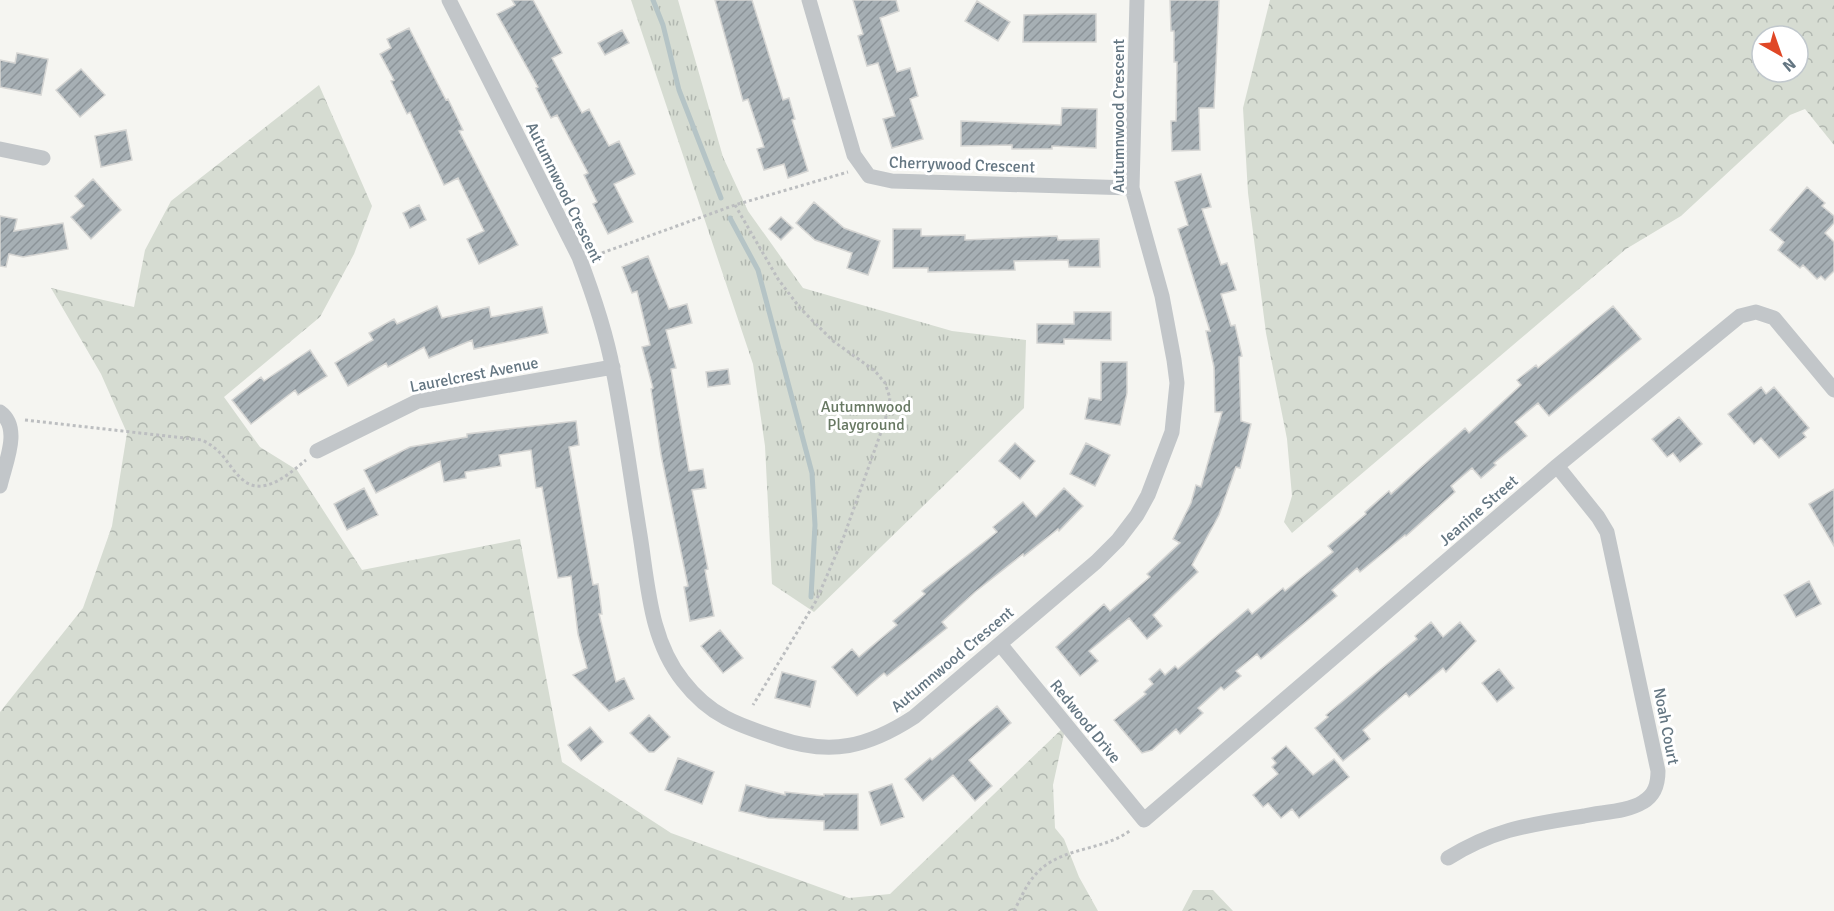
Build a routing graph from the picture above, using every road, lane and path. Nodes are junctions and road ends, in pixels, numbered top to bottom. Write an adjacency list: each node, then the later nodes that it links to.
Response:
1 (449, 0): 10 (street, Autumnwood Crescent)
2 (809, 0): 6 (street)
3 (1137, 0): 7 (street, Autumnwood Crescent)
4 (0, 149): 5 (street)
5 (42, 158)
6 (862, 168): 7 (street, Cherrywood Crescent); 8 (path)
7 (1132, 188): 16 (street, Autumnwood Crescent)
8 (735, 205): 9 (path); 17 (path)
9 (602, 253)
10 (613, 367): 13 (street, Laurelcrest Avenue); 16 (street, Autumnwood Crescent)
11 (1834, 390): 14 (street, Jeanine Street)
12 (4, 415): 13 (path); 15 (street)
13 (317, 451)
14 (1557, 466): 18 (street, Jeanine Street); 19 (street, Noah Court)
15 (0, 486)
16 (1000, 644): 18 (street, Redwood Drive)
17 (753, 705)
18 (1144, 820): 20 (path)
19 (1448, 858)
20 (1014, 911)

